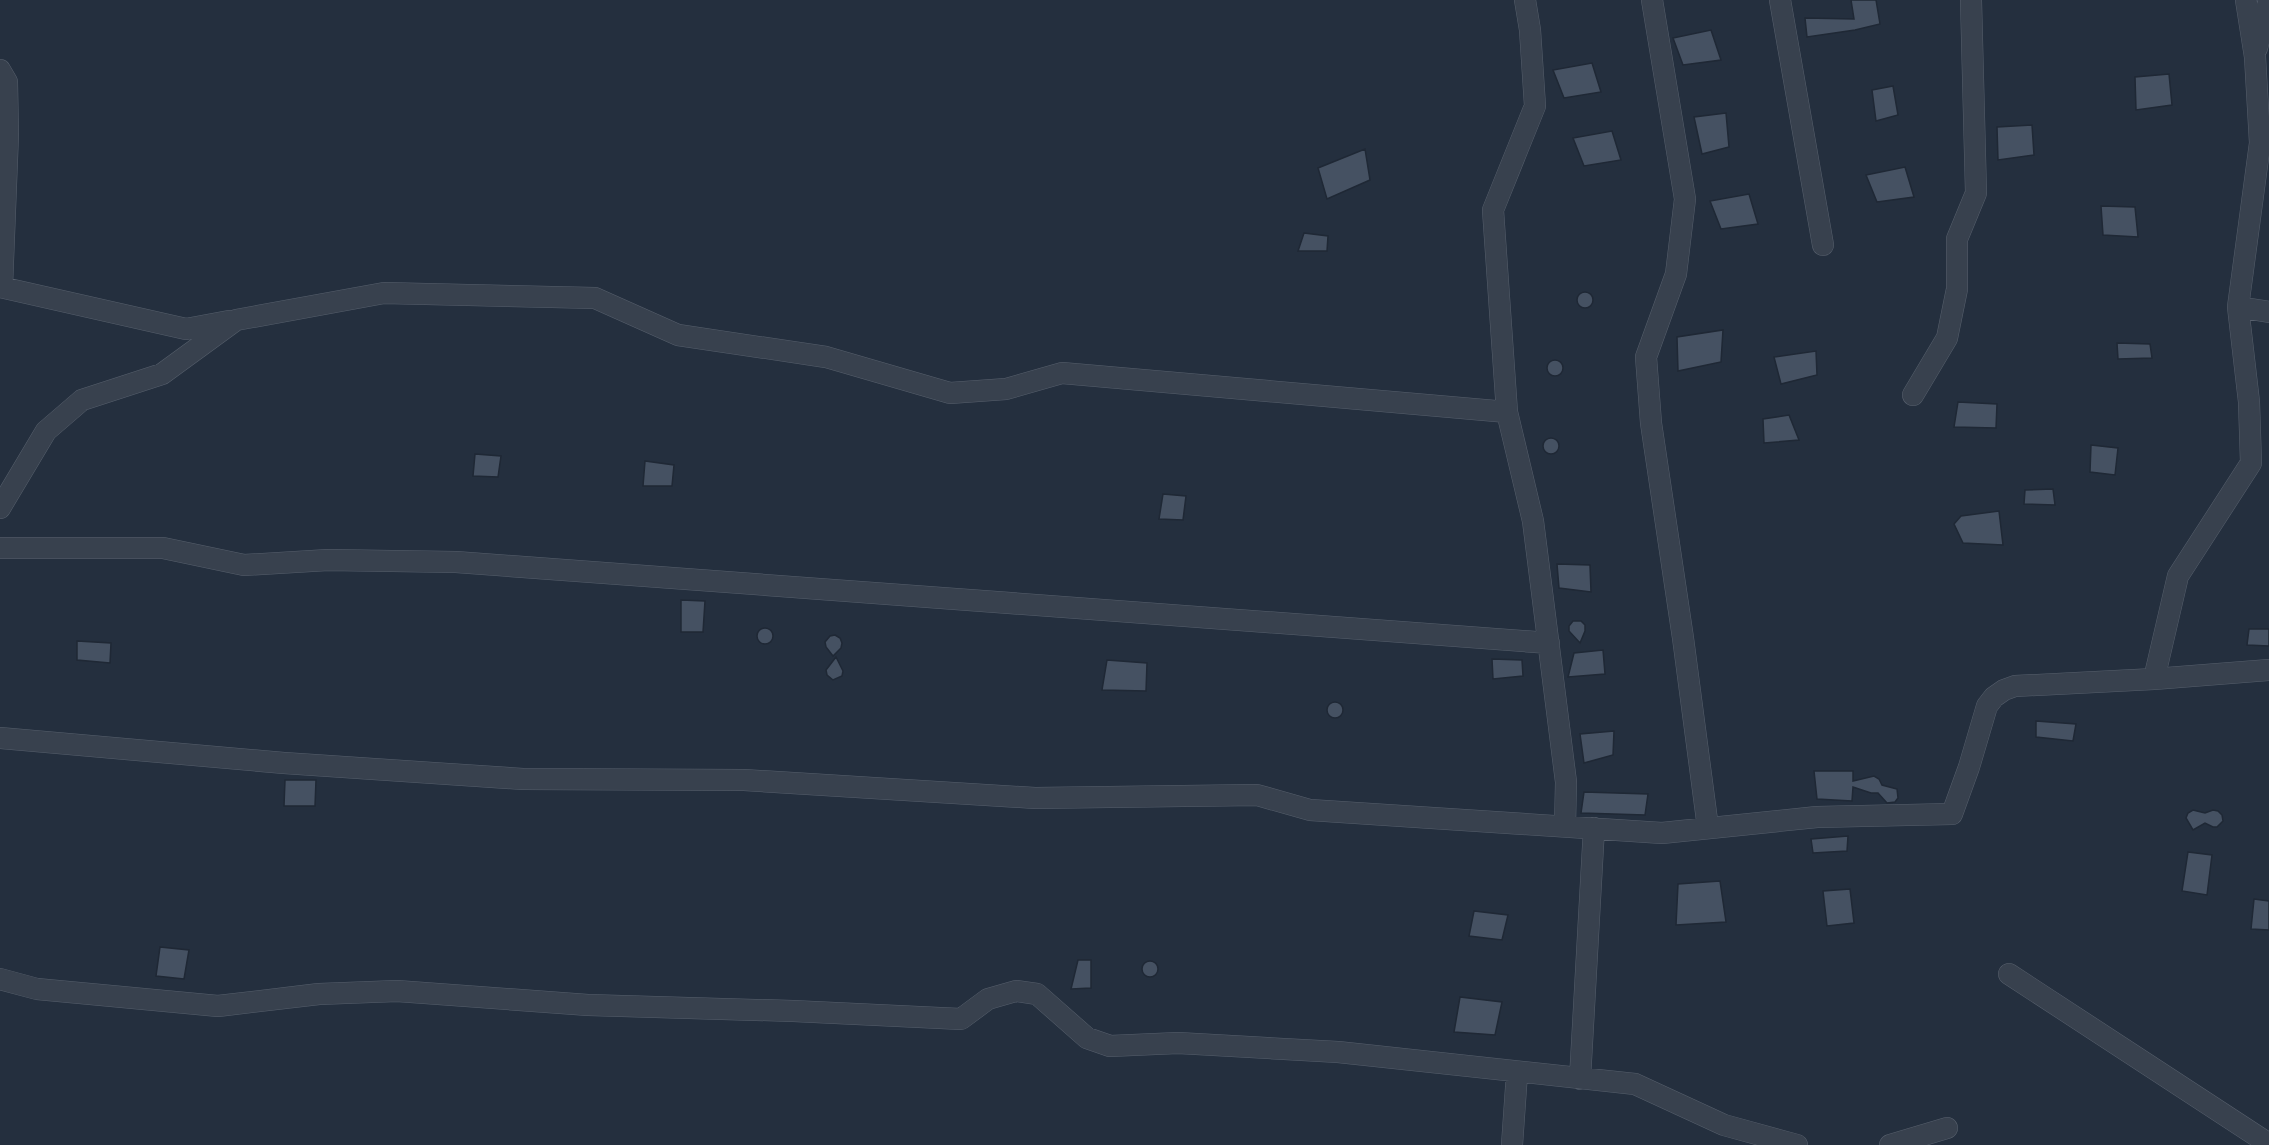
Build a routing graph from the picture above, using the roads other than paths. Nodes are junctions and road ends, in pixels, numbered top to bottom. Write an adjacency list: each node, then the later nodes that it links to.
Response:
1 (1524, 0): 15 (street)
2 (1652, 0): 25 (street)
3 (1780, 0): 9 (street)
4 (1971, 0): 14 (street)
5 (2246, 0): 7 (street)
6 (2269, 0): 7 (street)
7 (2255, 57): 11 (street)
8 (0, 70): 10 (street)
9 (1823, 245)
10 (1, 287): 13 (street)
11 (2238, 307): 12 (street); 16 (street)
12 (2269, 312)
13 (236, 320): 15 (street); 17 (street)
14 (1913, 395)
15 (1507, 412): 19 (street)
16 (2260, 464): 21 (street)
17 (0, 508)
18 (0, 548): 19 (street)
19 (1548, 643): 23 (street)
20 (2269, 670): 21 (street)
21 (2154, 679): 25 (street)
22 (0, 738): 23 (street)
23 (1566, 826): 24 (street)
24 (1594, 828): 25 (street); 29 (street)
25 (1708, 828)
26 (2009, 975): 31 (street)
27 (0, 979): 28 (street)
28 (1517, 1073): 29 (street); 32 (street)
29 (1580, 1079): 33 (street)
30 (1947, 1128): 34 (street)
31 (2269, 1144)
32 (1512, 1145)
33 (1797, 1145)
34 (1890, 1145)

